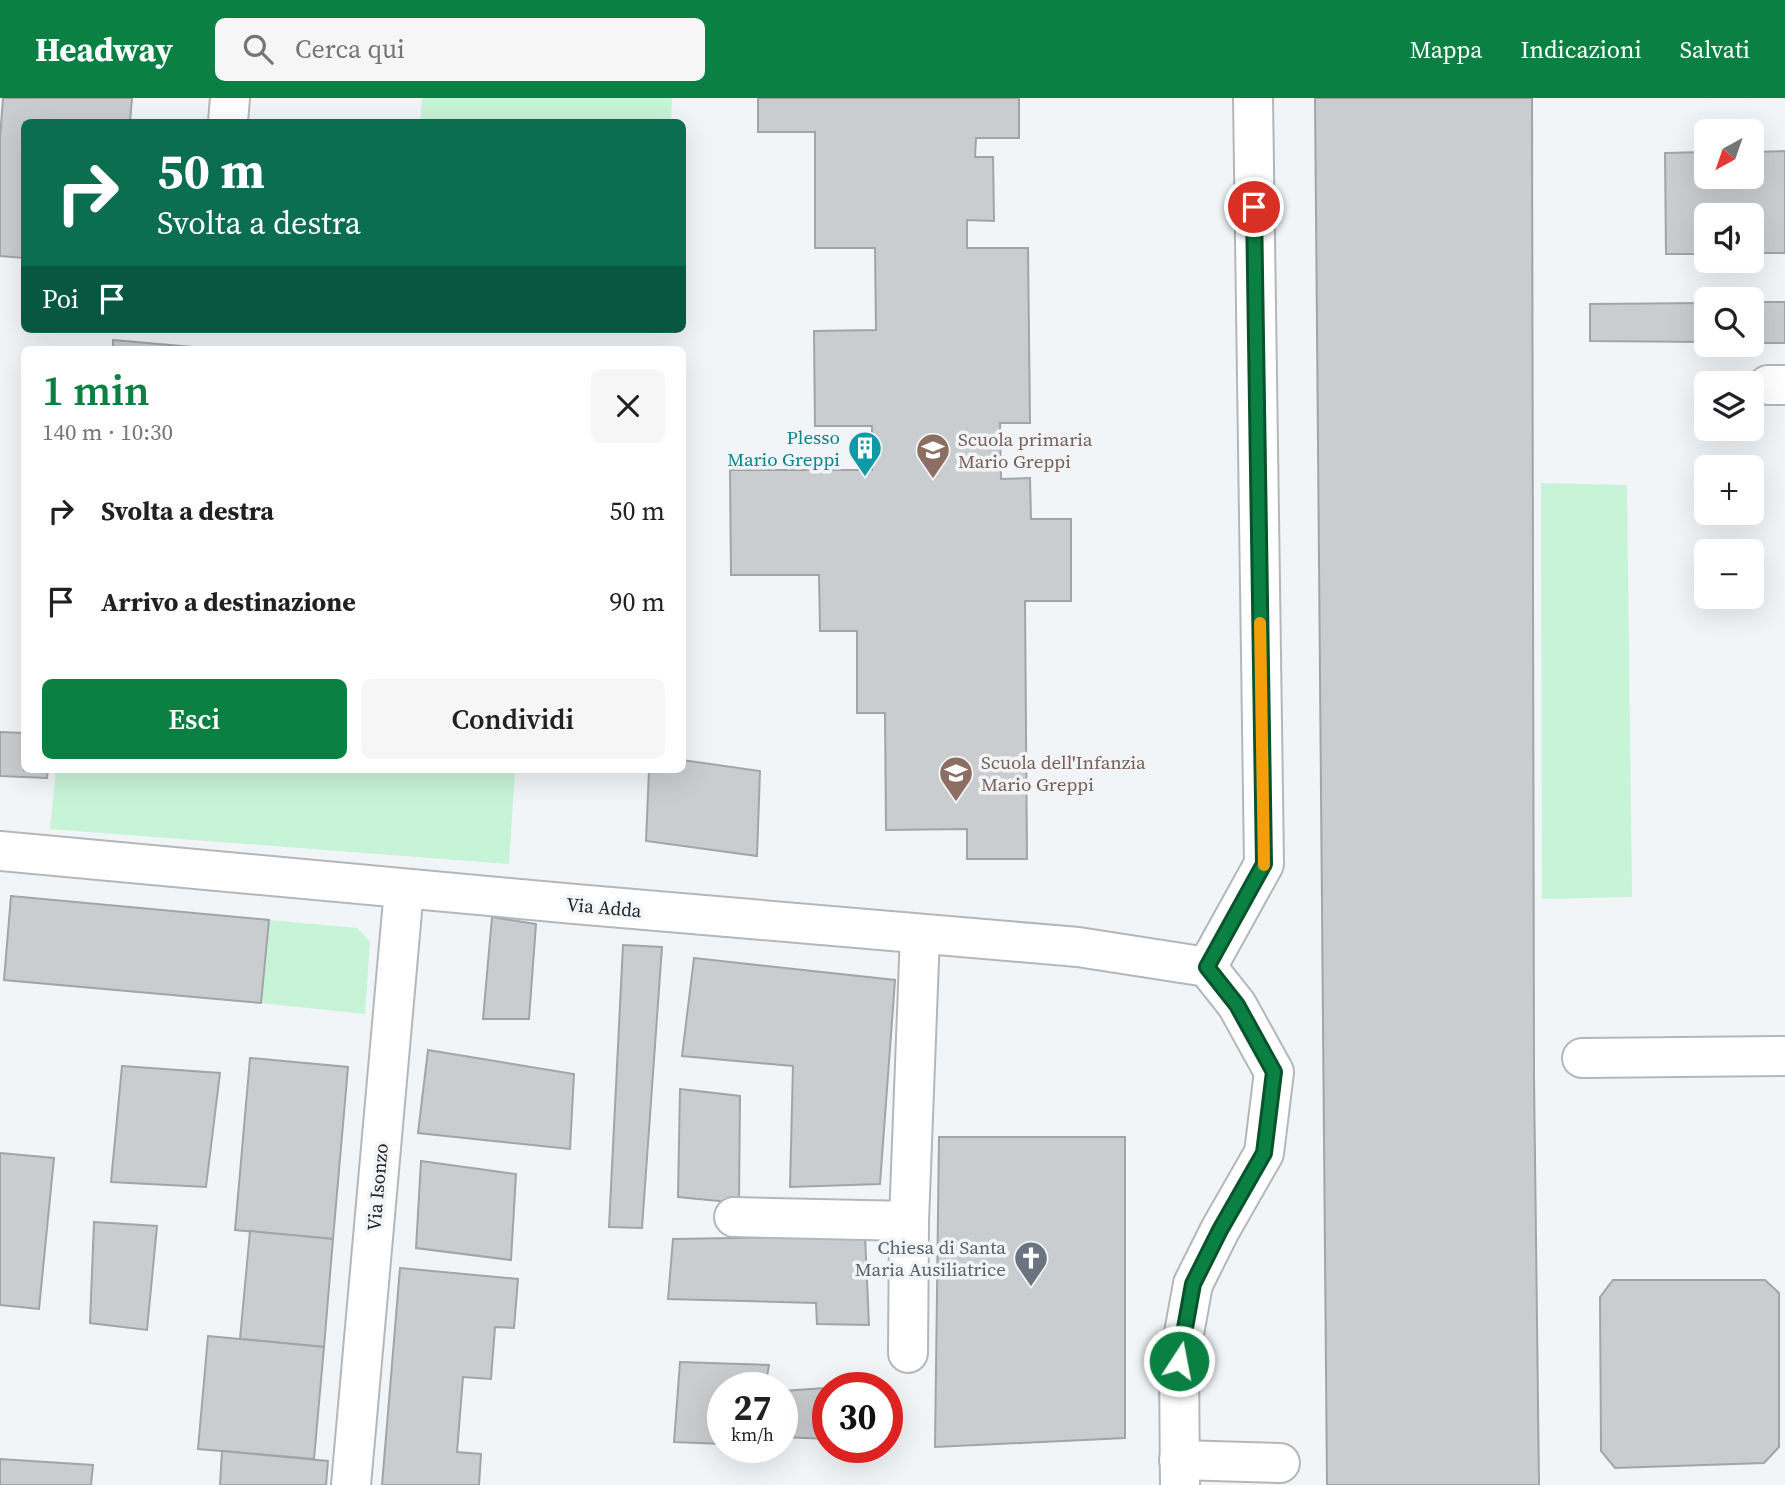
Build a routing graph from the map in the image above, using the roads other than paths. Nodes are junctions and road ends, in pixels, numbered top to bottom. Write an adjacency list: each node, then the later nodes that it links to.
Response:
1 (230, 98): 3 (street)
2 (1253, 98): 7 (street)
3 (228, 119)
4 (0, 851): 5 (street, Via Adda)
5 (404, 888): 6 (street, Via Adda); 15 (street, Via Isonzo)
6 (920, 933): 7 (street, Via Adda); 11 (street)
7 (1207, 967): 14 (street)
8 (1785, 1056): 9 (street)
9 (1582, 1058)
10 (734, 1217): 11 (street)
11 (909, 1221): 12 (street)
12 (908, 1353)
13 (1280, 1463): 14 (street)
14 (1180, 1473)
15 (351, 1485)

